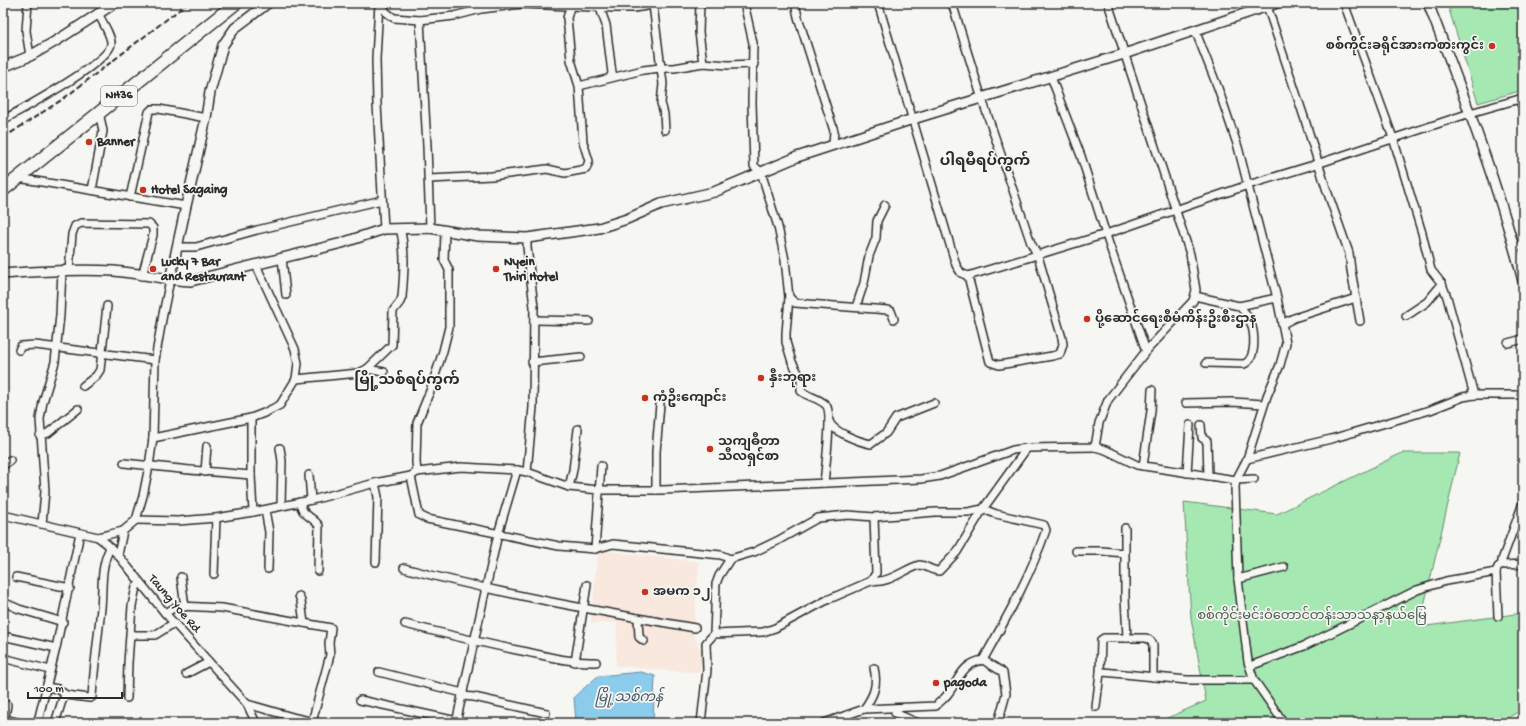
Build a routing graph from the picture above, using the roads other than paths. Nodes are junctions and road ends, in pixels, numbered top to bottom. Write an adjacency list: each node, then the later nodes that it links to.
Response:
1 (28, 3): 24 (street)
2 (115, 3): 20 (street)
3 (236, 3): 35 (highway, NH36)
4 (268, 3): 37 (street)
5 (380, 3): 21 (street); 51 (street)
6 (665, 3): 16 (street)
7 (700, 3): 25 (street)
8 (744, 3): 26 (street)
9 (795, 3): 42 (street)
10 (878, 3): 38 (street)
11 (952, 3): 33 (street)
12 (1108, 3): 23 (street)
13 (1277, 3): 17 (street)
14 (1344, 3): 41 (street)
15 (1428, 3): 36 (street)
16 (653, 5): 19 (street); 28 (street)
17 (1266, 5): 22 (street); 43 (street)
18 (570, 7): 19 (street); 21 (street); 31 (street)
19 (600, 8): 30 (street)
20 (103, 9): 24 (street); 39 (street)
21 (420, 20): 46 (street)
22 (1196, 30): 23 (street); 47 (street)
23 (1124, 54): 29 (street); 54 (street)
24 (30, 56): 27 (street)
25 (703, 63): 26 (street); 28 (street)
26 (754, 64): 44 (street)
27 (3, 67)
28 (660, 68): 30 (street); 40 (street)
29 (1051, 77): 33 (street); 59 (street)
30 (610, 78): 31 (street)
31 (579, 86): 46 (street)
32 (1521, 98): 34 (street); 36 (street)
33 (982, 99): 38 (street); 63 (street)
34 (1523, 109)
35 (99, 112): 45 (highway, NH36); 49 (street)
36 (1470, 113): 41 (street); 61 (street)
37 (206, 118): 50 (street); 53 (street)
38 (913, 119): 42 (street); 69 (street)
39 (3, 120)
40 (665, 130)
41 (1393, 138): 43 (street); 72 (street)
42 (833, 145): 44 (street)
43 (1318, 163): 47 (street); 77 (street)
44 (761, 172): 60 (street); 75 (street)
45 (18, 178): 48 (highway, NH36); 49 (street)
46 (429, 179): 56 (street)
47 (1248, 185): 54 (street); 76 (street)
48 (3, 190)
49 (92, 190): 50 (street)
50 (130, 197): 53 (street)
51 (382, 200): 57 (street); 62 (street)
52 (885, 205): 80 (street)
53 (186, 206): 62 (street)
54 (1176, 210): 59 (street); 74 (street)
55 (400, 228): 56 (street); 57 (street); 97 (street)
56 (430, 228): 58 (street)
57 (384, 230): 64 (street)
58 (445, 230): 60 (street); 131 (street)
59 (1106, 234): 63 (street); 91 (street)
60 (528, 238): 83 (street)
61 (1519, 246): 71 (street)
62 (177, 247): 70 (street)
63 (1038, 256): 69 (street); 69 (street)
64 (282, 258): 65 (street); 73 (street)
65 (256, 265): 70 (street); 99 (street)
66 (65, 270): 67 (street); 68 (street); 68 (street); 89 (street)
67 (3, 274)
68 (142, 276): 70 (street)
69 (968, 276)
70 (170, 280): 94 (street)
71 (1523, 281)
72 (1442, 284): 81 (street); 102 (street)
73 (286, 295)
74 (1195, 296): 79 (street); 91 (street)
75 (789, 297): 80 (street); 110 (street)
76 (1277, 298): 79 (street); 86 (street)
77 (1356, 298): 85 (street); 86 (street)
78 (107, 306): 92 (street)
79 (1239, 306): 96 (street)
80 (856, 308): 82 (street)
81 (1406, 316)
82 (894, 319)
83 (534, 320): 84 (street); 95 (street)
84 (589, 321)
85 (1360, 321)
86 (1282, 324): 107 (street)
87 (1523, 339): 88 (street)
88 (1508, 343)
89 (56, 348): 90 (street); 92 (street); 114 (street)
90 (19, 350)
91 (1146, 351): 117 (street)
92 (100, 354): 94 (street); 100 (street)
93 (580, 357): 95 (street)
94 (155, 360): 115 (street)
95 (532, 362): 129 (street)
96 (1206, 363)
97 (367, 369): 98 (street); 99 (street)
98 (384, 372)
99 (296, 379): 109 (street)
100 (83, 386)
101 (1152, 390): 126 (street)
102 (1474, 395): 103 (street); 120 (street)
103 (1523, 395)
104 (934, 403): 110 (street)
105 (660, 404): 141 (street)
106 (1186, 404): 107 (street)
107 (1264, 404): 120 (street)
108 (78, 409): 114 (street)
109 (251, 418): 115 (street); 132 (street)
110 (829, 421): 138 (street)
111 (1201, 425): 134 (street)
112 (1190, 426): 130 (street)
113 (578, 429): 139 (street)
114 (40, 436): 153 (street)
115 (153, 438): 124 (street)
116 (207, 446): 128 (street)
117 (1095, 447): 119 (street); 126 (street)
118 (280, 448): 145 (street)
119 (1027, 448): 138 (street); 146 (street)
120 (1247, 459): 136 (street)
121 (10, 460): 123 (street)
122 (124, 463): 124 (street)
123 (3, 466)
124 (149, 466): 128 (street); 152 (street)
125 (601, 466): 140 (street)
126 (1143, 466): 130 (street)
127 (517, 470): 129 (street); 131 (street); 157 (street)
128 (205, 472): 132 (street)
129 (527, 472): 139 (street)
130 (1187, 473): 134 (street)
131 (414, 474): 137 (street); 157 (street)
132 (251, 475): 148 (street)
133 (309, 475): 142 (street)
134 (1208, 476): 136 (street)
135 (1254, 479): 136 (street)
136 (1236, 480): 176 (street)
137 (375, 483): 142 (street); 165 (street)
138 (824, 483): 141 (street)
139 (569, 487): 140 (street)
140 (599, 490): 141 (street); 160 (street)
141 (656, 490)
142 (311, 500): 143 (street)
143 (300, 502): 145 (street); 171 (street)
144 (1523, 503): 166 (street)
145 (281, 506): 147 (street)
146 (983, 509): 150 (street); 177 (street); 202 (street)
147 (265, 510): 148 (street); 170 (street)
148 (253, 512): 151 (street)
149 (3, 516): 153 (street, Taung Yoe Rd)
150 (874, 517): 164 (street); 177 (street)
151 (216, 518): 152 (street); 173 (street)
152 (136, 520): 155 (street)
153 (42, 524): 156 (street, Taung Yoe Rd)
154 (1124, 528): 162 (street)
155 (123, 531): 158 (street); 163 (street)
156 (80, 533): 158 (street, Taung Yoe Rd); 180 (street)
157 (498, 534): 160 (street); 181 (street)
158 (98, 537): 159 (street, Taung Yoe Rd)
159 (110, 548): 163 (street, Taung Yoe Rd); 216 (street)
160 (595, 549): 164 (street)
161 (1076, 551): 162 (street)
162 (1124, 553): 197 (street)
163 (118, 556): 178 (street, Taung Yoe Rd)
164 (730, 559): 194 (street)
165 (376, 562)
166 (1502, 564): 167 (street); 172 (street)
167 (1523, 564)
168 (1284, 567): 176 (street)
169 (404, 568): 181 (street)
170 (268, 569)
171 (318, 571)
172 (1496, 572): 187 (street); 206 (street)
173 (214, 574)
174 (16, 577): 180 (street)
175 (181, 577): 184 (street)
176 (1238, 579): 206 (street)
177 (872, 581): 194 (street)
178 (140, 584): 186 (street, Taung Yoe Rd); 195 (street)
179 (587, 585): 185 (street)
180 (70, 588): 189 (street)
181 (486, 589): 185 (street); 198 (street)
182 (299, 596): 191 (street)
183 (3, 602): 189 (street)
184 (185, 607): 186 (street); 191 (street)
185 (582, 609): 188 (street); 204 (street)
186 (165, 613): 190 (street, Taung Yoe Rd)
187 (1498, 616)
188 (638, 618): 193 (street); 199 (street)
189 (62, 622): 200 (street)
190 (174, 623): 195 (street); 203 (street, Taung Yoe Rd)
191 (304, 623): 226 (street)
192 (405, 624): 198 (street)
193 (695, 628)
194 (714, 634): 232 (street)
195 (131, 635): 217 (street)
196 (3, 636): 200 (street)
197 (1127, 638): 210 (street); 212 (street)
198 (474, 641): 204 (street); 215 (street)
199 (644, 641)
200 (56, 648): 208 (street)
201 (3, 658): 208 (street)
202 (983, 660): 223 (street); 236 (street)
203 (209, 662): 211 (street); 219 (street, Taung Yoe Rd)
204 (575, 662): 205 (street)
205 (596, 662)
206 (1250, 666): 213 (street)
207 (874, 668): 222 (street)
208 (50, 670): 214 (street)
209 (379, 672): 215 (street)
210 (1100, 673): 212 (street); 221 (street)
211 (186, 674)
212 (1153, 677): 213 (street)
213 (1254, 680): 237 (street)
214 (46, 687): 216 (street); 229 (street)
215 (462, 694): 224 (street); 227 (street)
216 (66, 695): 230 (street)
217 (127, 698)
218 (360, 700): 227 (street)
219 (247, 704): 226 (street); 231 (street)
220 (7, 705): 225 (street)
221 (1096, 707)
222 (864, 709): 223 (street); 233 (street)
223 (893, 710): 234 (street); 235 (street)
224 (546, 712)
225 (4, 721): 228 (street)
226 (315, 722)
227 (457, 722)
228 (21, 723)
229 (36, 723)
230 (55, 723)
231 (256, 723)
232 (701, 723)
233 (824, 723)
234 (902, 723)
235 (918, 723)
236 (998, 723)
237 (1284, 723)

